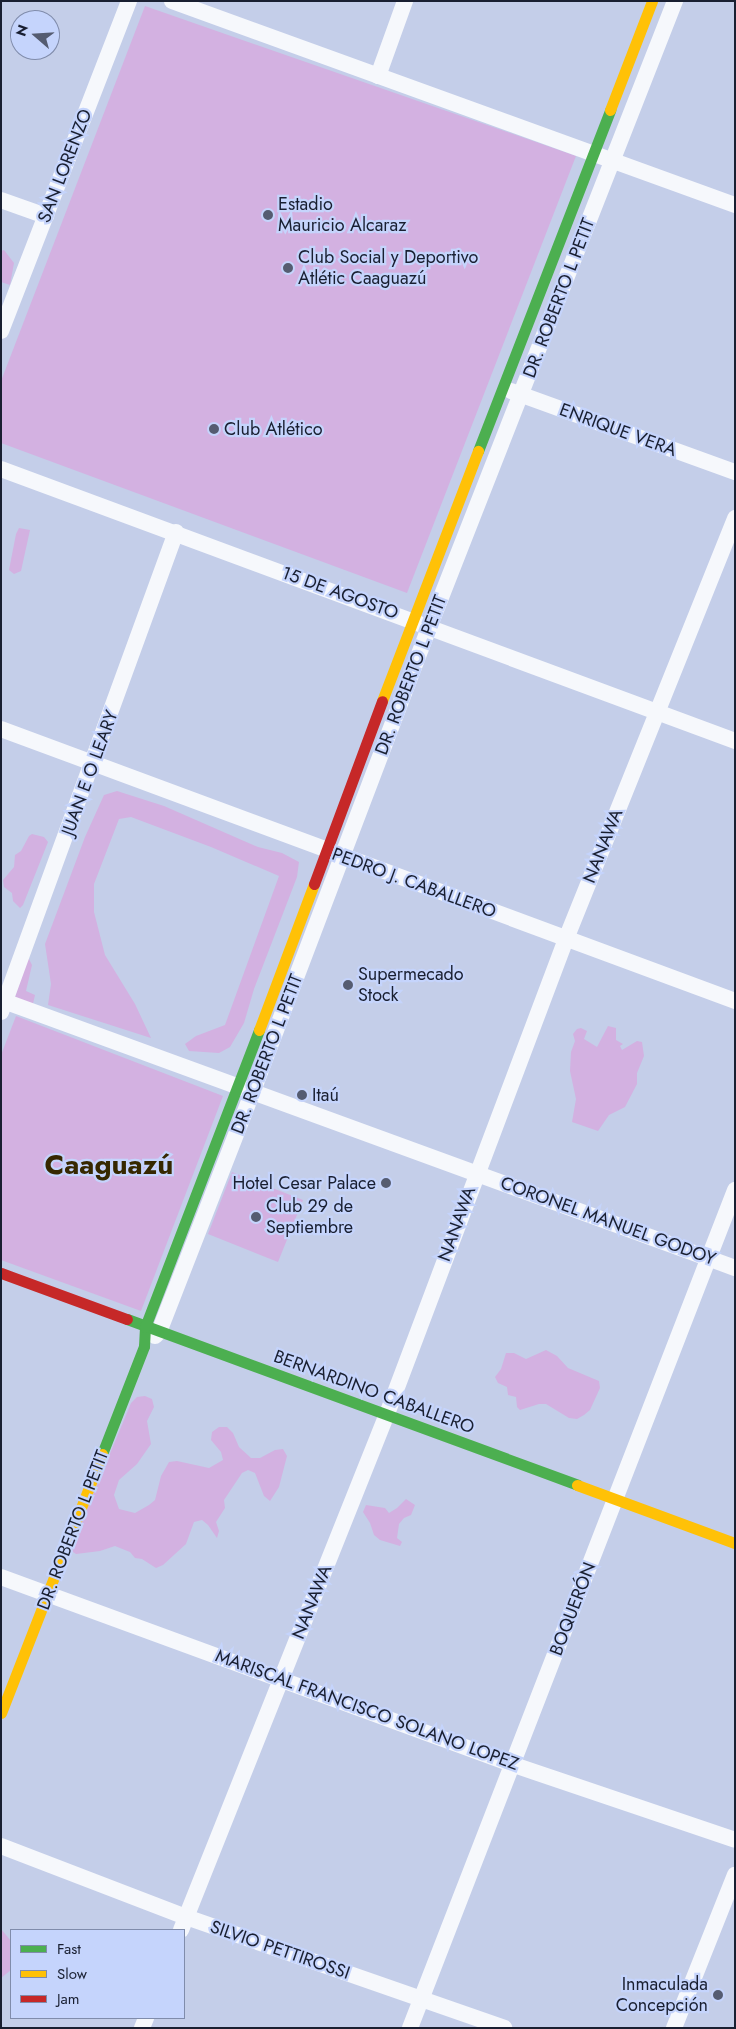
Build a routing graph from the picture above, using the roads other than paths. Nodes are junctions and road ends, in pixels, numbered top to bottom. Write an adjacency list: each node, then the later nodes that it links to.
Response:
1 (130, 1): 11 (street, SAN LORENZO)
2 (172, 1): 6 (street)
3 (405, 1): 6 (street)
4 (652, 1): 7 (main road, DR. ROBERTO L PETIT)
5 (675, 1): 8 (street, DR. ROBERTO L PETIT)
6 (378, 76): 7 (street)
7 (594, 153): 8 (street); 13 (main road, DR. ROBERTO L PETIT)
8 (612, 161): 10 (street); 14 (street, DR. ROBERTO L PETIT)
9 (1, 200): 11 (street)
10 (735, 205)
11 (46, 216): 12 (street, SAN LORENZO)
12 (1, 331)
13 (502, 388): 14 (street, ENRIQUE VERA); 19 (main road, DR. ROBERTO L PETIT)
14 (521, 395): 16 (street, ENRIQUE VERA); 20 (street, DR. ROBERTO L PETIT)
15 (1, 469): 18 (street, 15 DE AGOSTO)
16 (735, 472)
17 (735, 518): 21 (street, NANAWA)
18 (176, 532): 19 (street, 15 DE AGOSTO); 24 (street, JUAN E O LEARY)
19 (412, 620): 20 (street, 15 DE AGOSTO); 25 (main road, DR. ROBERTO L PETIT)
20 (429, 628): 21 (street, 15 DE AGOSTO); 25 (street, DR. ROBERTO L PETIT)
21 (656, 712): 23 (street, 15 DE AGOSTO); 26 (street, NANAWA)
22 (1, 729): 24 (street, PEDRO J. CABALLERO)
23 (735, 741)
24 (94, 762): 25 (street, PEDRO J. CABALLERO); 28 (street, JUAN E O LEARY)
25 (334, 854): 26 (street, PEDRO J. CABALLERO); 29 (street, DR. ROBERTO L PETIT)
26 (566, 939): 27 (street, PEDRO J. CABALLERO); 30 (street, NANAWA)
27 (735, 1001)
28 (2, 1005): 29 (street, CORONEL MANUEL GODOY)
29 (246, 1089): 30 (street, CORONEL MANUEL GODOY); 35 (street, DR. ROBERTO L PETIT)
30 (477, 1172): 32 (street, CORONEL MANUEL GODOY); 37 (street, NANAWA)
31 (735, 1190): 32 (street, BOQUERÓN)
32 (708, 1258): 33 (street, CORONEL MANUEL GODOY); 38 (street, BOQUERÓN)
33 (735, 1268)
34 (1, 1273): 35 (main road, BERNARDINO CABALLERO)
35 (152, 1329): 36 (street, DR. ROBERTO L PETIT); 37 (main road, BERNARDINO CABALLERO)
36 (144, 1346): 41 (main road, DR. ROBERTO L PETIT)
37 (387, 1414): 38 (main road, BERNARDINO CABALLERO); 42 (street, NANAWA)
38 (615, 1500): 39 (main road, BERNARDINO CABALLERO); 44 (street, BOQUERÓN)
39 (735, 1543)
40 (1, 1577): 41 (street, MARISCAL FRANCISCO SOLANO LOPEZ)
41 (48, 1594): 42 (street, MARISCAL FRANCISCO SOLANO LOPEZ); 43 (main road, DR. ROBERTO L PETIT)
42 (282, 1678): 44 (street, MARISCAL FRANCISCO SOLANO LOPEZ); 48 (street, NANAWA)
43 (1, 1713)
44 (514, 1765): 45 (street, MARISCAL FRANCISCO SOLANO LOPEZ); 49 (street, BOQUERÓN)
45 (735, 1840)
46 (1, 1846): 48 (street, SILVIO PETTIROSSI)
47 (735, 1875): 52 (street)
48 (184, 1924): 49 (street, SILVIO PETTIROSSI)
49 (422, 1999): 50 (street, BOQUERÓN); 51 (street, SILVIO PETTIROSSI)
50 (410, 2028)
51 (504, 2028)
52 (674, 2028)

